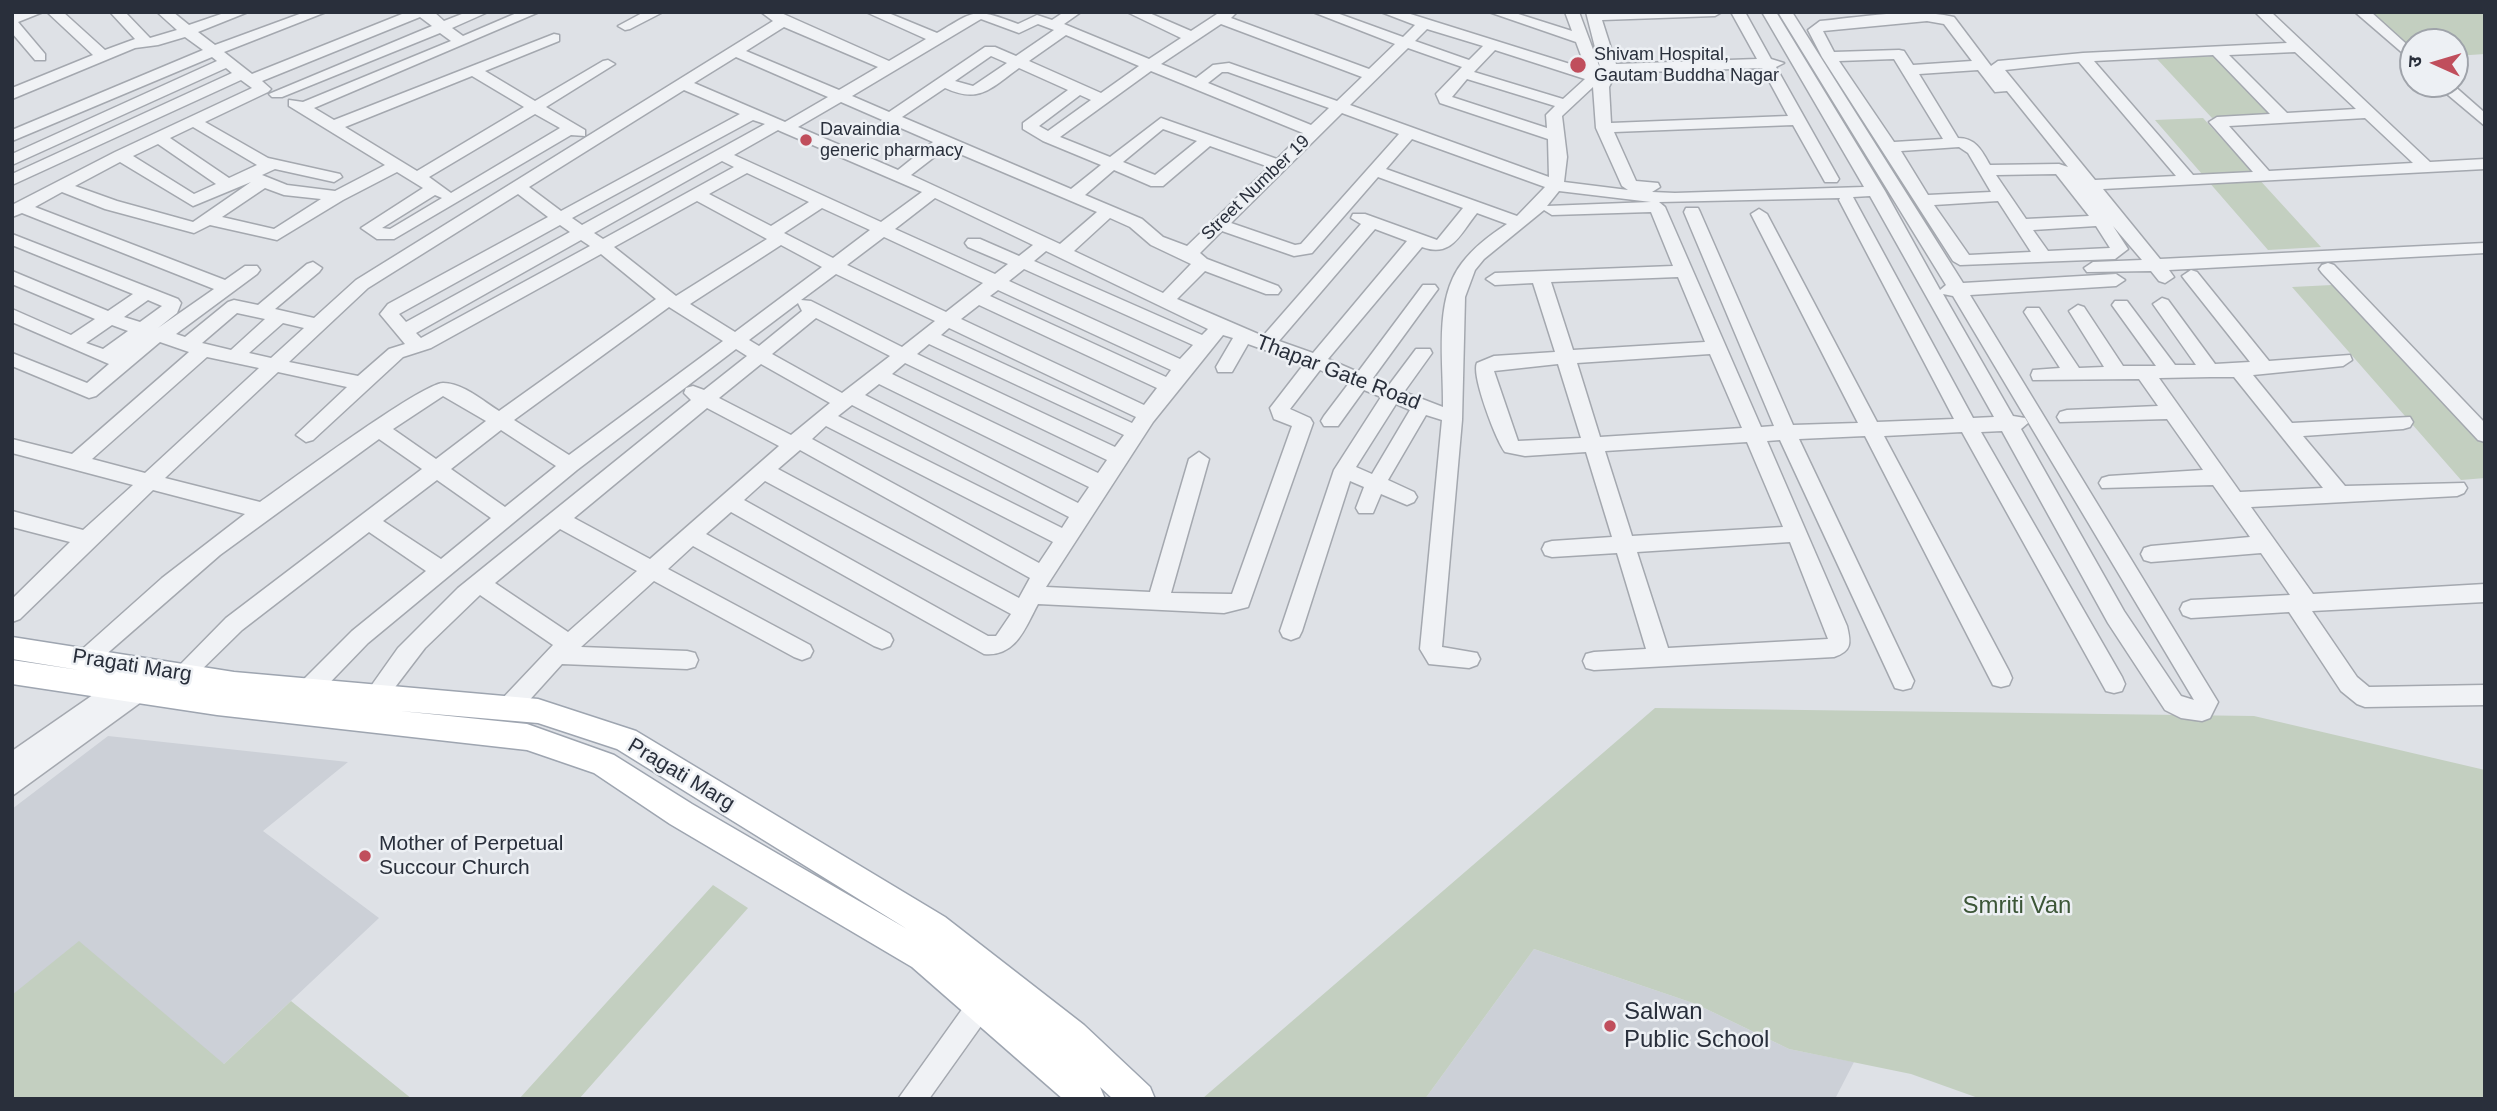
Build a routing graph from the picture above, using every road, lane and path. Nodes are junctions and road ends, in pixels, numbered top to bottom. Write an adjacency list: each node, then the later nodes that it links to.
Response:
1 (36, 12): 26 (street)
2 (54, 12): 48 (street)
3 (117, 12): 38 (street)
4 (164, 12): 33 (street)
5 (319, 12): 45 (street)
6 (482, 12): 28 (street); 30 (street)
7 (532, 12): 28 (street)
8 (656, 12): 29 (street)
9 (873, 12): 36 (street)
10 (1074, 12): 31 (street)
11 (1320, 12): 40 (street)
12 (1496, 12): 37 (street)
13 (1572, 12): 37 (street)
14 (1715, 12): 22 (street)
15 (1738, 12): 54 (street)
16 (2262, 12): 43 (street)
17 (2362, 12): 42 (street)
18 (978, 13): 32 (street); 36 (street)
19 (1137, 13): 34 (street)
20 (1392, 13): 27 (street)
21 (230, 14): 33 (street)
22 (1594, 14): 64 (street)
23 (1225, 16): 34 (street); 65 (street)
24 (775, 17): 46 (street); 59 (street)
25 (1781, 18): 55 (street); 179 (street)
26 (12, 21): 49 (street)
27 (1424, 24): 40 (street, Street Number 19); 41 (street)
28 (501, 26): 39 (street)
29 (625, 26)
30 (442, 27): 39 (street); 68 (street); 68 (street)
31 (1058, 27): 32 (street); 53 (street); 58 (street)
32 (1019, 29): 44 (street)
33 (187, 31): 38 (street); 45 (street)
34 (1192, 37): 58 (street)
35 (554, 38): 60 (street)
36 (938, 39): 59 (street)
37 (1583, 39): 64 (street)
38 (145, 41): 48 (street)
39 (458, 43): 60 (street); 77 (street)
40 (1406, 43): 62 (street); 65 (street, Street Number 19)
41 (1492, 45): 62 (street); 64 (street)
42 (2399, 45)
43 (2298, 47): 47 (street); 80 (street)
44 (990, 50): 53 (street); 66 (street)
45 (213, 51): 52 (street); 93 (street)
46 (734, 51): 67 (street); 73 (street)
47 (2217, 51): 51 (street); 83 (street)
48 (103, 56): 70 (street)
49 (40, 57)
50 (1829, 57): 57 (street); 61 (street); 101 (street)
51 (2082, 57): 119 (street); 123 (street)
52 (229, 61): 68 (street); 104 (street)
53 (1017, 62): 66 (street); 71 (street)
54 (1766, 63): 55 (street); 64 (street); 84 (street)
55 (1800, 63): 126 (street)
56 (608, 64): 78 (street)
57 (1981, 65): 61 (street); 113 (street)
58 (1148, 66): 69 (street); 75 (street)
59 (890, 67): 73 (street)
60 (477, 68): 78 (street); 87 (street)
61 (1909, 69): 100 (street)
62 (1469, 70): 76 (street); 95 (street)
63 (12, 73): 70 (street)
64 (1604, 73): 76 (street); 90 (street)
65 (1374, 76): 79 (street, Street Number 19)
66 (944, 82): 82 (street)
67 (681, 83): 81 (street, Thapar Gate Road); 98 (street)
68 (259, 84): 77 (street); 85 (street); 122 (street)
69 (1196, 85): 79 (street); 91 (street)
70 (33, 86): 72 (street)
71 (1079, 89): 75 (street); 96 (street)
72 (12, 94)
73 (840, 96): 82 (street); 88 (street)
74 (2459, 98): 86 (street)
75 (1102, 99): 96 (street)
76 (1567, 105): 95 (street)
77 (303, 107): 87 (street)
78 (534, 107): 89 (street); 118 (street)
79 (1340, 109): 91 (street, Street Number 19); 92 (street)
80 (2368, 113): 83 (street); 110 (street)
81 (752, 114): 88 (street, Thapar Gate Road); 147 (street)
82 (892, 117): 99 (street)
83 (2282, 117): 115 (street)
84 (1798, 120): 90 (street); 121 (street)
85 (193, 121): 94 (street); 109 (street)
86 (2485, 121)
87 (334, 126): 107 (street)
88 (782, 126): 103 (street); 116 (street, Thapar Gate Road)
89 (571, 128): 98 (street); 135 (street)
90 (1604, 128): 121 (street)
91 (1314, 132): 108 (street, Street Number 19)
92 (1409, 134): 114 (street); 125 (street)
93 (12, 136)
94 (158, 137): 102 (street); 128 (street)
95 (1558, 137): 125 (street)
96 (1049, 138): 105 (street)
97 (1209, 139): 105 (street); 105 (street); 108 (street)
98 (591, 140): 124 (street)
99 (946, 140): 116 (street); 133 (street)
100 (1952, 141): 101 (street); 112 (street)
101 (1890, 147): 137 (street)
102 (121, 155): 127 (street); 128 (street)
103 (721, 155): 111 (street); 156 (street)
104 (12, 160)
105 (1108, 164): 133 (street)
106 (2485, 164): 110 (street)
107 (398, 165): 118 (street); 132 (street)
108 (1279, 165): 152 (street, Street Number 19)
109 (278, 166): 117 (street); 120 (street)
110 (2425, 166): 115 (street)
111 (746, 167): 131 (street); 138 (street)
112 (1985, 170): 113 (street); 134 (street)
113 (2063, 171): 149 (street)
114 (1376, 172): 139 (street); 141 (street)
115 (2263, 173): 119 (street)
116 (900, 176): 130 (street, Thapar Gate Road)
117 (334, 177)
118 (418, 177): 129 (street)
119 (2187, 178): 123 (street)
120 (256, 179): 128 (street); 132 (street); 154 (street)
121 (1831, 179): 126 (street)
122 (12, 180)
123 (2093, 184): 148 (street)
124 (517, 185): 145 (street); 147 (street)
125 (1555, 185): 126 (street); 151 (street, Thapar Gate Road)
126 (1874, 185): 180 (street)
127 (60, 186): 140 (street); 154 (street)
128 (230, 186)
129 (435, 188): 135 (street); 135 (street)
130 (934, 191): 155 (street); 162 (street, Thapar Gate Road)
131 (697, 194): 157 (street); 161 (street)
132 (337, 196): 154 (street)
133 (1073, 196): 143 (street)
134 (2002, 196): 137 (street); 153 (street)
135 (452, 198): 145 (street)
136 (1846, 200): 249 (street)
137 (1925, 200): 164 (street)
138 (820, 202): 155 (street); 157 (street)
139 (1474, 206): 151 (street); 159 (street)
140 (16, 209): 181 (street)
141 (1340, 211): 150 (street); 152 (street)
142 (1552, 211): 173 (street)
143 (1107, 212): 162 (street); 165 (street)
144 (1692, 212): 255 (street)
145 (474, 213): 199 (street)
146 (1759, 215): 252 (street)
147 (559, 217): 156 (street); 204 (street)
148 (2120, 220): 149 (street); 172 (street)
149 (2101, 221): 153 (street); 164 (street)
150 (1371, 223): 159 (street); 208 (street)
151 (1521, 223): 242 (street, Thapar Gate Road)
152 (1218, 224): 165 (street, Street Number 19)
153 (2021, 225): 164 (street)
154 (199, 230)
155 (879, 230): 168 (street); 178 (street)
156 (582, 232): 161 (street); 204 (street)
157 (774, 236): 168 (street); 188 (street)
158 (12, 239): 184 (street)
159 (1418, 240): 219 (street)
160 (974, 243): 166 (street)
161 (603, 247): 188 (street); 204 (street)
162 (1055, 247): 166 (street); 187 (street, Thapar Gate Road)
163 (2485, 248): 172 (street)
164 (2043, 257)
165 (1196, 258): 183 (street); 187 (street, Street Number 19)
166 (1021, 262): 178 (street); 207 (street)
167 (2485, 262): 170 (street)
168 (832, 265): 186 (street); 198 (street)
169 (313, 268): 193 (street)
170 (2328, 269): 175 (street); 257 (street)
171 (251, 270): 181 (street)
172 (2159, 270): 175 (street); 179 (street)
173 (1685, 271): 174 (street); 209 (street)
174 (1540, 276): 177 (street); 215 (street)
175 (2191, 276): 221 (street)
176 (12, 277): 197 (street)
177 (1495, 279)
178 (995, 281): 185 (street); 224 (street)
179 (1954, 283): 180 (street); 247 (street)
180 (1927, 284): 250 (street)
181 (226, 287): 201 (street)
182 (1429, 289): 233 (street)
183 (1272, 290)
184 (145, 294): 197 (street); 201 (street)
185 (977, 297): 198 (street); 236 (street)
186 (792, 298): 191 (street); 205 (street)
187 (1166, 300): 200 (street, Thapar Gate Road)
188 (672, 301): 205 (street); 245 (street)
189 (2162, 304): 226 (street)
190 (2121, 305): 228 (street)
191 (815, 310): 212 (street); 213 (street)
192 (2078, 310): 230 (street)
193 (261, 312): 196 (street); 210 (street)
194 (2034, 312): 229 (street)
195 (12, 316): 206 (street)
196 (280, 316): 199 (street); 216 (street)
197 (110, 318): 201 (street); 206 (street)
198 (950, 320): 202 (street); 251 (street)
199 (318, 325): 222 (street)
200 (1220, 327): 203 (street, Thapar Gate Road); 207 (street)
201 (154, 333): 210 (street); 214 (street); 220 (street)
202 (928, 335): 213 (street); 251 (street)
203 (1242, 337): 208 (street, Thapar Gate Road); 223 (street)
204 (411, 338): 234 (street)
205 (734, 340): 212 (street); 235 (street)
206 (73, 343): 214 (street)
207 (1205, 343): 224 (street)
208 (1266, 344): 219 (street, Thapar Gate Road)
209 (1718, 347): 215 (street); 256 (street)
210 (196, 348): 216 (street); 264 (street)
211 (1423, 353): 237 (street)
212 (758, 355): 238 (street); 239 (street)
213 (903, 355): 231 (street); 262 (street)
214 (106, 356): 220 (street)
215 (1563, 356): 260 (street); 260 (street)
216 (234, 357): 222 (street)
217 (12, 359): 220 (street)
218 (2343, 360): 221 (street)
219 (1315, 361): 233 (street, Thapar Gate Road); 299 (street)
220 (125, 363)
221 (2264, 367): 225 (street)
222 (274, 368): 234 (street); 270 (street)
223 (1225, 368)
224 (1185, 369): 236 (street)
225 (2239, 370): 226 (street); 254 (street)
226 (2210, 371): 228 (street)
227 (2145, 373): 228 (street); 230 (street); 241 (street)
228 (2171, 373)
229 (2074, 374): 230 (street); 232 (street)
230 (2118, 374)
231 (878, 375): 239 (street); 272 (street)
232 (2040, 375)
233 (1360, 382): 237 (street, Thapar Gate Road); 246 (street)
234 (363, 384): 258 (street)
235 (678, 385): 238 (street); 265 (street)
236 (1172, 387): 251 (street)
237 (1392, 395): 240 (street, Thapar Gate Road); 267 (street)
238 (704, 398): 259 (street); 284 (street)
239 (847, 399): 243 (street); 281 (street)
240 (1421, 407): 242 (street, Thapar Gate Road); 273 (street)
241 (2172, 412): 244 (street); 269 (street)
242 (1452, 416): 311 (street)
243 (824, 417): 259 (street); 289 (street)
244 (2067, 417)
245 (501, 420): 253 (street); 265 (street); 266 (street)
246 (1331, 421)
247 (2040, 421): 250 (street); 250 (street)
248 (2403, 422): 254 (street)
249 (1966, 423): 250 (street); 252 (street); 318 (street)
250 (2008, 423)
251 (1143, 424): 262 (street)
252 (1869, 428): 255 (street); 316 (street)
253 (378, 429): 266 (street); 280 (street)
254 (2289, 430): 275 (street)
255 (1786, 432): 256 (street); 317 (street)
256 (1755, 434): 260 (street); 286 (street)
257 (2485, 435)
258 (306, 436)
259 (796, 443): 268 (street); 296 (street)
260 (1593, 443): 290 (street)
261 (12, 446): 264 (street)
262 (1121, 458): 272 (street)
263 (1199, 459): 299 (street)
264 (75, 463): 270 (street)
265 (570, 465): 282 (street)
266 (437, 470): 282 (street); 285 (street)
267 (1344, 470): 273 (street); 304 (street)
268 (766, 472): 278 (street); 300 (street)
269 (2218, 477): 271 (street); 277 (street)
270 (153, 481): 280 (street); 288 (street)
271 (2109, 483)
272 (1104, 485): 281 (street)
273 (1375, 485): 276 (street); 279 (street)
274 (2458, 488): 275 (street)
275 (2340, 495): 277 (street)
276 (1407, 497)
277 (2234, 500): 291 (street)
278 (730, 502): 287 (street); 300 (street)
279 (1366, 508)
280 (264, 511): 310 (street)
281 (1083, 515): 289 (street)
282 (506, 518): 294 (street)
283 (12, 519): 288 (street)
284 (558, 519): 295 (street); 297 (street)
285 (368, 521): 294 (street); 315 (street)
286 (1797, 534): 290 (street); 309 (street)
287 (692, 536): 295 (street); 305 (street)
288 (87, 539): 303 (street)
289 (1068, 540): 296 (street)
290 (1625, 543): 292 (street); 309 (street)
291 (2266, 544): 293 (street); 301 (street)
292 (1552, 549)
293 (2151, 554)
294 (443, 571): 319 (street)
295 (653, 571): 307 (street); 308 (street)
296 (1043, 575): 300 (street)
297 (479, 583): 307 (street); 321 (street)
298 (2485, 593): 301 (street)
299 (1159, 599): 300 (street)
300 (1026, 602)
301 (2301, 604): 302 (street); 320 (street)
302 (2191, 608)
303 (12, 613)
304 (1292, 631)
305 (882, 640)
306 (12, 648): 310 (main road, Pragati Marg)
307 (563, 650): 312 (street); 322 (street)
308 (802, 651)
309 (1660, 657): 313 (street)
310 (87, 658): 315 (main road, Pragati Marg)
311 (1469, 659)
312 (687, 660)
313 (1594, 661)
314 (12, 672): 315 (main road, Pragati Marg)
315 (150, 678): 319 (main road, Pragati Marg); 323 (street); 324 (street); 325 (main road, Pragati Marg)
316 (2001, 678)
317 (1903, 681)
318 (2114, 684)
319 (306, 692): 321 (main road, Pragati Marg)
320 (2485, 695)
321 (375, 696): 322 (main road, Pragati Marg)
322 (508, 708): 325 (main road, Pragati Marg)
323 (12, 765)
324 (12, 786)
325 (990, 992): 326 (street); 327 (main road, Pragati Marg); 328 (main road, Pragati Marg)
326 (912, 1099)
327 (1088, 1099)
328 (1138, 1099)

